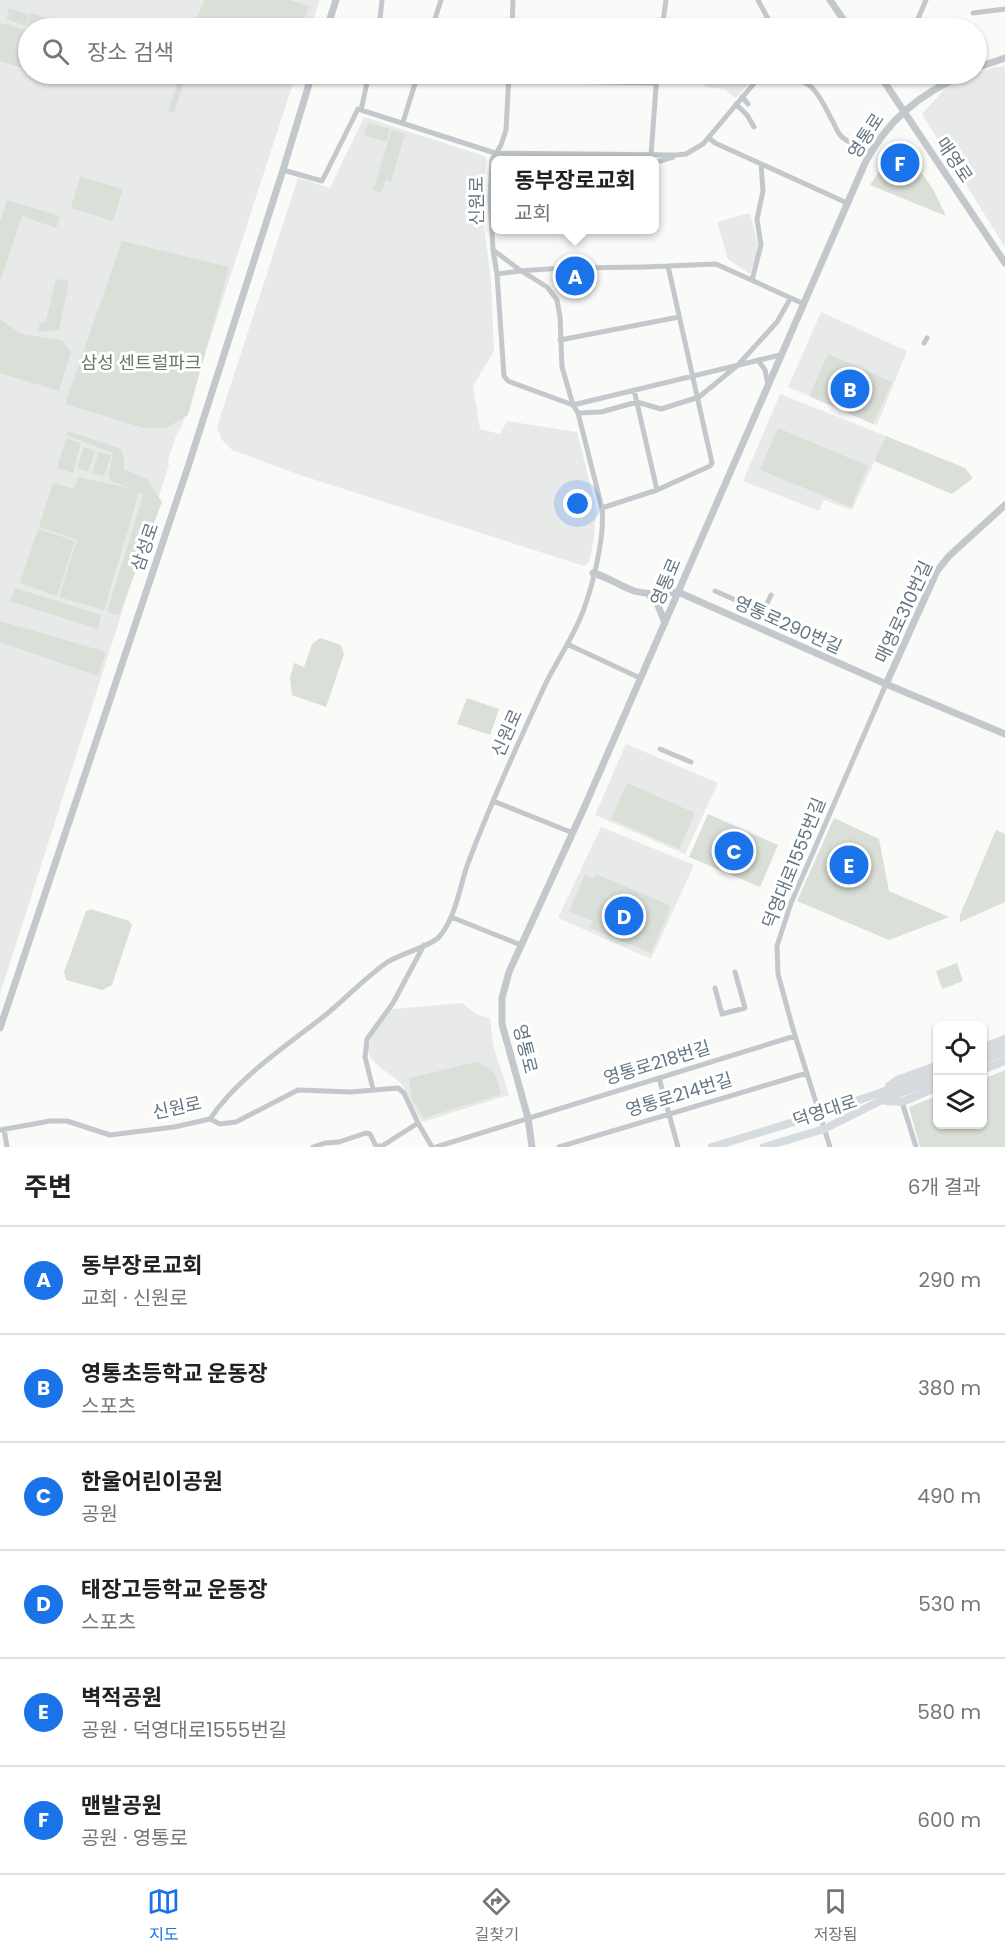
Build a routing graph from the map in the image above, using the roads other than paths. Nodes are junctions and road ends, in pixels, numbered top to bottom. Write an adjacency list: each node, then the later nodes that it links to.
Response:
1 (336, 0): 11 (street)
2 (382, 0): 12 (street)
3 (441, 0): 13 (street)
4 (513, 0): 14 (street)
5 (666, 0): 15 (street)
6 (758, 0): 16 (street)
7 (830, 0): 17 (street)
8 (926, 0): 18 (street)
9 (1005, 9): 10 (street)
10 (973, 13)
11 (330, 18)
12 (380, 18)
13 (435, 18)
14 (512, 18)
15 (663, 18)
16 (767, 18)
17 (842, 18)
18 (918, 18)
19 (1005, 58): 20 (street)
20 (987, 64)
21 (309, 84): 47 (street, 삼성로)
22 (367, 84): 33 (street)
23 (415, 84): 35 (street)
24 (509, 84): 39 (street, 신원로)
25 (656, 84): 40 (street)
26 (753, 84): 30 (street)
27 (808, 84): 38 (street)
28 (942, 84): 34 (street, 영통로)
29 (886, 85): 34 (street, 매영로)
30 (742, 97): 31 (street); 32 (street)
31 (736, 104): 36 (street); 37 (street)
32 (748, 104)
33 (361, 110): 35 (street); 47 (street)
34 (903, 111): 38 (street, 영통로); 53 (street, 매영로)
35 (403, 122): 39 (street)
36 (754, 127)
37 (709, 138): 41 (street); 46 (street)
38 (870, 152): 49 (street, 영통로)
39 (495, 153): 42 (street, 신원로); 43 (street)
40 (651, 155): 41 (street); 44 (street)
41 (676, 155): 45 (street)
42 (494, 156)
43 (568, 156)
44 (640, 156)
45 (659, 162)
46 (761, 164): 49 (street); 57 (street)
47 (283, 170): 94 (street, 삼성로)
48 (491, 175): 50 (street, 신원로)
49 (847, 203): 59 (street, 영통로)
50 (491, 210)
51 (492, 234): 52 (street, 신원로)
52 (493, 250): 55 (street, 신원로); 56 (street)
53 (1005, 263)
54 (668, 266): 55 (street); 57 (street); 60 (street)
55 (520, 270): 56 (street); 61 (street, 신원로)
56 (497, 274): 70 (street)
57 (752, 280): 58 (street)
58 (790, 299): 59 (street); 64 (street)
59 (804, 304): 62 (street, 영통로)
60 (679, 317): 61 (street); 65 (street)
61 (560, 340): 70 (street, 신원로)
62 (780, 355): 63 (street); 66 (street, 영통로)
63 (758, 360): 64 (street); 66 (street)
64 (738, 365): 65 (street); 68 (street)
65 (692, 376): 67 (street); 68 (street)
66 (768, 385): 77 (street, 영통로)
67 (634, 390): 69 (street); 70 (street)
68 (699, 397): 69 (street); 72 (street)
69 (637, 402): 71 (street); 72 (street)
70 (573, 405): 71 (street, 신원로)
71 (578, 413): 74 (street, 신원로)
72 (657, 490): 74 (street)
73 (1005, 505): 83 (street, 매영로310번길)
74 (602, 508): 75 (street, 신원로)
75 (593, 573): 78 (street); 81 (street, 신원로)
76 (715, 591): 79 (street)
77 (678, 592): 78 (street); 80 (street, 영통로); 83 (street, 영통로290번길)
78 (648, 594): 80 (street)
79 (771, 595)
80 (665, 623): 82 (street, 영통로)
81 (567, 644): 82 (street); 87 (street, 신원로)
82 (640, 678): 88 (street, 영통로)
83 (886, 684): 84 (street, 영통로290번길); 95 (street, 덕영대로1555번길)
84 (1005, 734)
85 (660, 749): 86 (street)
86 (690, 762)
87 (493, 801): 88 (street); 89 (street, 신원로)
88 (573, 833): 91 (street, 영통로)
89 (451, 917): 90 (street, 신원로); 91 (street)
90 (424, 945): 109 (street); 116 (street, 신원로)
91 (521, 945): 115 (street, 영통로)
92 (735, 972): 93 (street)
93 (715, 988)
94 (0, 1028)
95 (795, 1036): 105 (street, 덕영대로1555번길); 107 (street, 영통로218번길)
96 (1005, 1039): 97 (main road)
97 (987, 1046)
98 (1005, 1046): 99 (main road)
99 (987, 1052)
100 (1005, 1052): 101 (main road)
101 (987, 1059)
102 (1005, 1061): 104 (main road)
103 (933, 1067): 111 (main road)
104 (987, 1068)
105 (807, 1072): 113 (street, 영통로214번길); 114 (street, 덕영대로1555번길)
106 (933, 1074): 111 (main road, 덕영대로)
107 (659, 1078): 113 (street); 115 (street, 영통로218번길)
108 (933, 1081): 111 (main road, 덕영대로)
109 (373, 1089): 116 (street); 117 (street)
110 (933, 1089): 112 (main road)
111 (880, 1097): 112 (main road); 114 (main road, 덕영대로); 119 (main road, 덕영대로)
112 (902, 1102): 129 (street)
113 (669, 1114): 124 (street, 영통로214번길); 125 (street)
114 (820, 1114): 119 (street, 덕영대로1555번길); 126 (main road, 덕영대로)
115 (528, 1118): 122 (street, 영통로218번길); 123 (street, 영통로)
116 (210, 1119): 118 (street, 신원로)
117 (418, 1123): 121 (street); 122 (street)
118 (2, 1129): 120 (street)
119 (824, 1129): 127 (main road, 덕영대로); 128 (street, 덕영대로1555번길)
120 (7, 1147)
121 (313, 1147)
122 (434, 1147)
123 (532, 1147)
124 (559, 1147)
125 (678, 1147)
126 (712, 1147)
127 (764, 1147)
128 (830, 1147)
129 (916, 1147)

